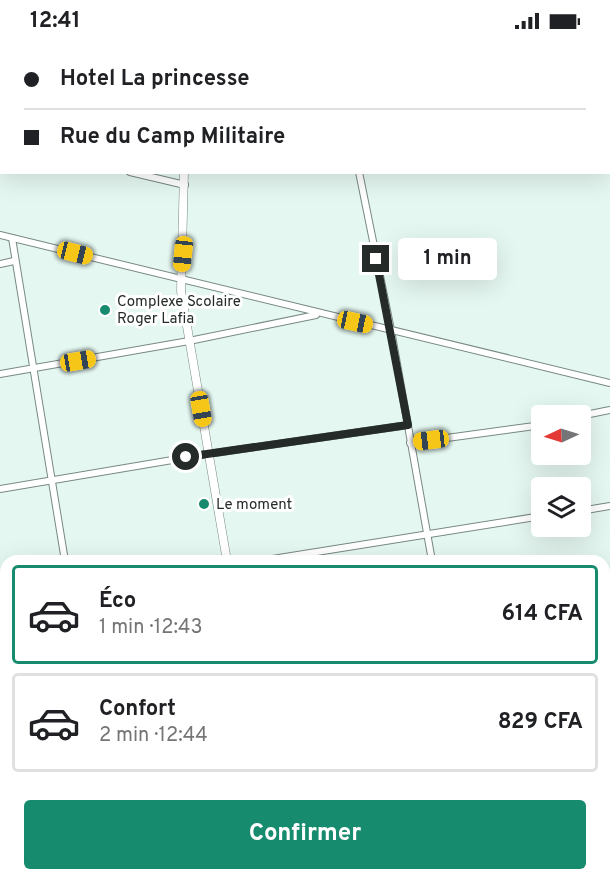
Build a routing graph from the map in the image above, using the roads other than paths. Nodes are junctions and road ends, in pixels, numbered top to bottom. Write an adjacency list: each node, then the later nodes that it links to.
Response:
1 (138, 174): 4 (street)
2 (184, 174): 4 (street)
3 (359, 174): 11 (street)
4 (185, 185): 9 (street)
5 (0, 235): 6 (street)
6 (12, 238): 7 (street); 9 (street)
7 (14, 261): 8 (street); 13 (street)
8 (0, 264)
9 (181, 279): 10 (street); 12 (street)
10 (320, 314): 11 (street); 12 (street)
11 (391, 330): 15 (street); 18 (street)
12 (189, 341): 13 (street); 21 (street)
13 (34, 369): 14 (street); 22 (street)
14 (0, 374)
15 (610, 383)
16 (610, 410): 17 (street)
17 (591, 414)
18 (408, 425): 20 (street); 21 (street)
19 (531, 426): 20 (street)
20 (410, 443): 27 (street)
21 (208, 453): 22 (street); 29 (street)
22 (51, 480): 23 (street); 28 (street)
23 (0, 489)
24 (610, 506): 25 (street)
25 (591, 509)
26 (531, 518): 27 (street)
27 (427, 533): 30 (street); 31 (street)
28 (64, 555)
29 (226, 555)
30 (296, 555)
31 (431, 555)

